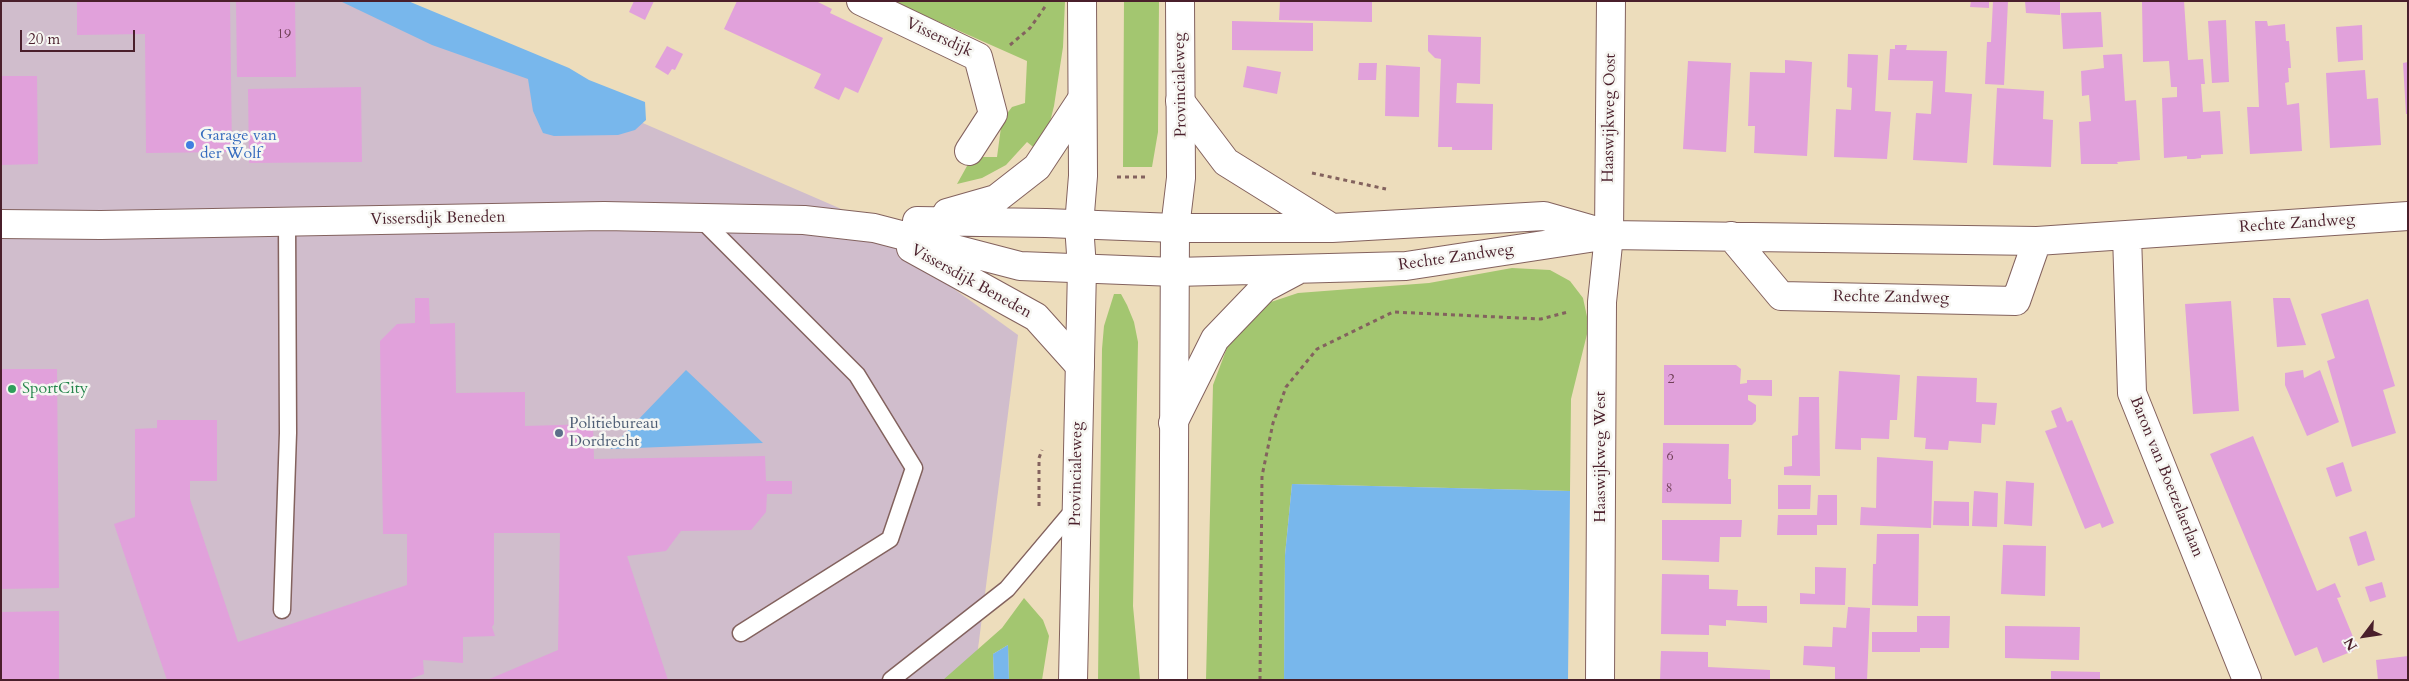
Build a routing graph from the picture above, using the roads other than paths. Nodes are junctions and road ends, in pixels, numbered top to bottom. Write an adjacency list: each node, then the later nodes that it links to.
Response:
1 (861, 1): 7 (street, Vissersdijk)
2 (1082, 1): 5 (street, Provincialeweg)
3 (1180, 1): 6 (street, Provincialeweg)
4 (1611, 1): 17 (street, Haaswijkweg Oost)
5 (1082, 99): 10 (street, Vissersdijk Beneden); 13 (street, Provincialeweg)
6 (1180, 101): 15 (street, Provincialeweg); 16 (street)
7 (969, 151)
8 (2408, 216): 18 (street, Rechte Zandweg)
9 (701, 219): 11 (street, Vissersdijk Beneden); 14 (street, Vissersdijk Beneden); 28 (lane)
10 (917, 221): 13 (street, Vissersdijk Beneden); 14 (street, Vissersdijk Beneden)
11 (287, 222): 12 (street, Vissersdijk Beneden); 27 (lane)
12 (1, 224)
13 (1079, 225): 15 (street); 21 (street, Provincialeweg)
14 (874, 228): 21 (street, Vissersdijk Beneden); 24 (street, Vissersdijk Beneden)
15 (1175, 228): 16 (street, Rechte Zandweg); 23 (street, Provincialeweg)
16 (1332, 228): 17 (street, Rechte Zandweg)
17 (1608, 235): 19 (street, Rechte Zandweg); 22 (street, Rechte Zandweg); 32 (street, Haaswijkweg West)
18 (2127, 235): 20 (street, Rechte Zandweg); 33 (street, Baron van Boetzelaerlaan)
19 (1731, 236): 20 (street, Rechte Zandweg); 20 (street, Rechte Zandweg)
20 (2037, 240)
21 (1082, 268): 23 (street); 24 (street, Provincialeweg)
22 (1302, 268): 23 (street, Rechte Zandweg); 25 (street, Rechte Zandweg)
23 (1175, 272): 25 (street, Provincialeweg)
24 (1080, 366): 26 (street, Provincialeweg)
25 (1173, 423): 31 (street, Provincialeweg)
26 (1077, 506): 29 (lane); 30 (street, Provincialeweg)
27 (282, 610)
28 (741, 633)
29 (891, 680)
30 (1073, 680)
31 (1173, 680)
32 (1600, 680)
33 (2247, 680)

